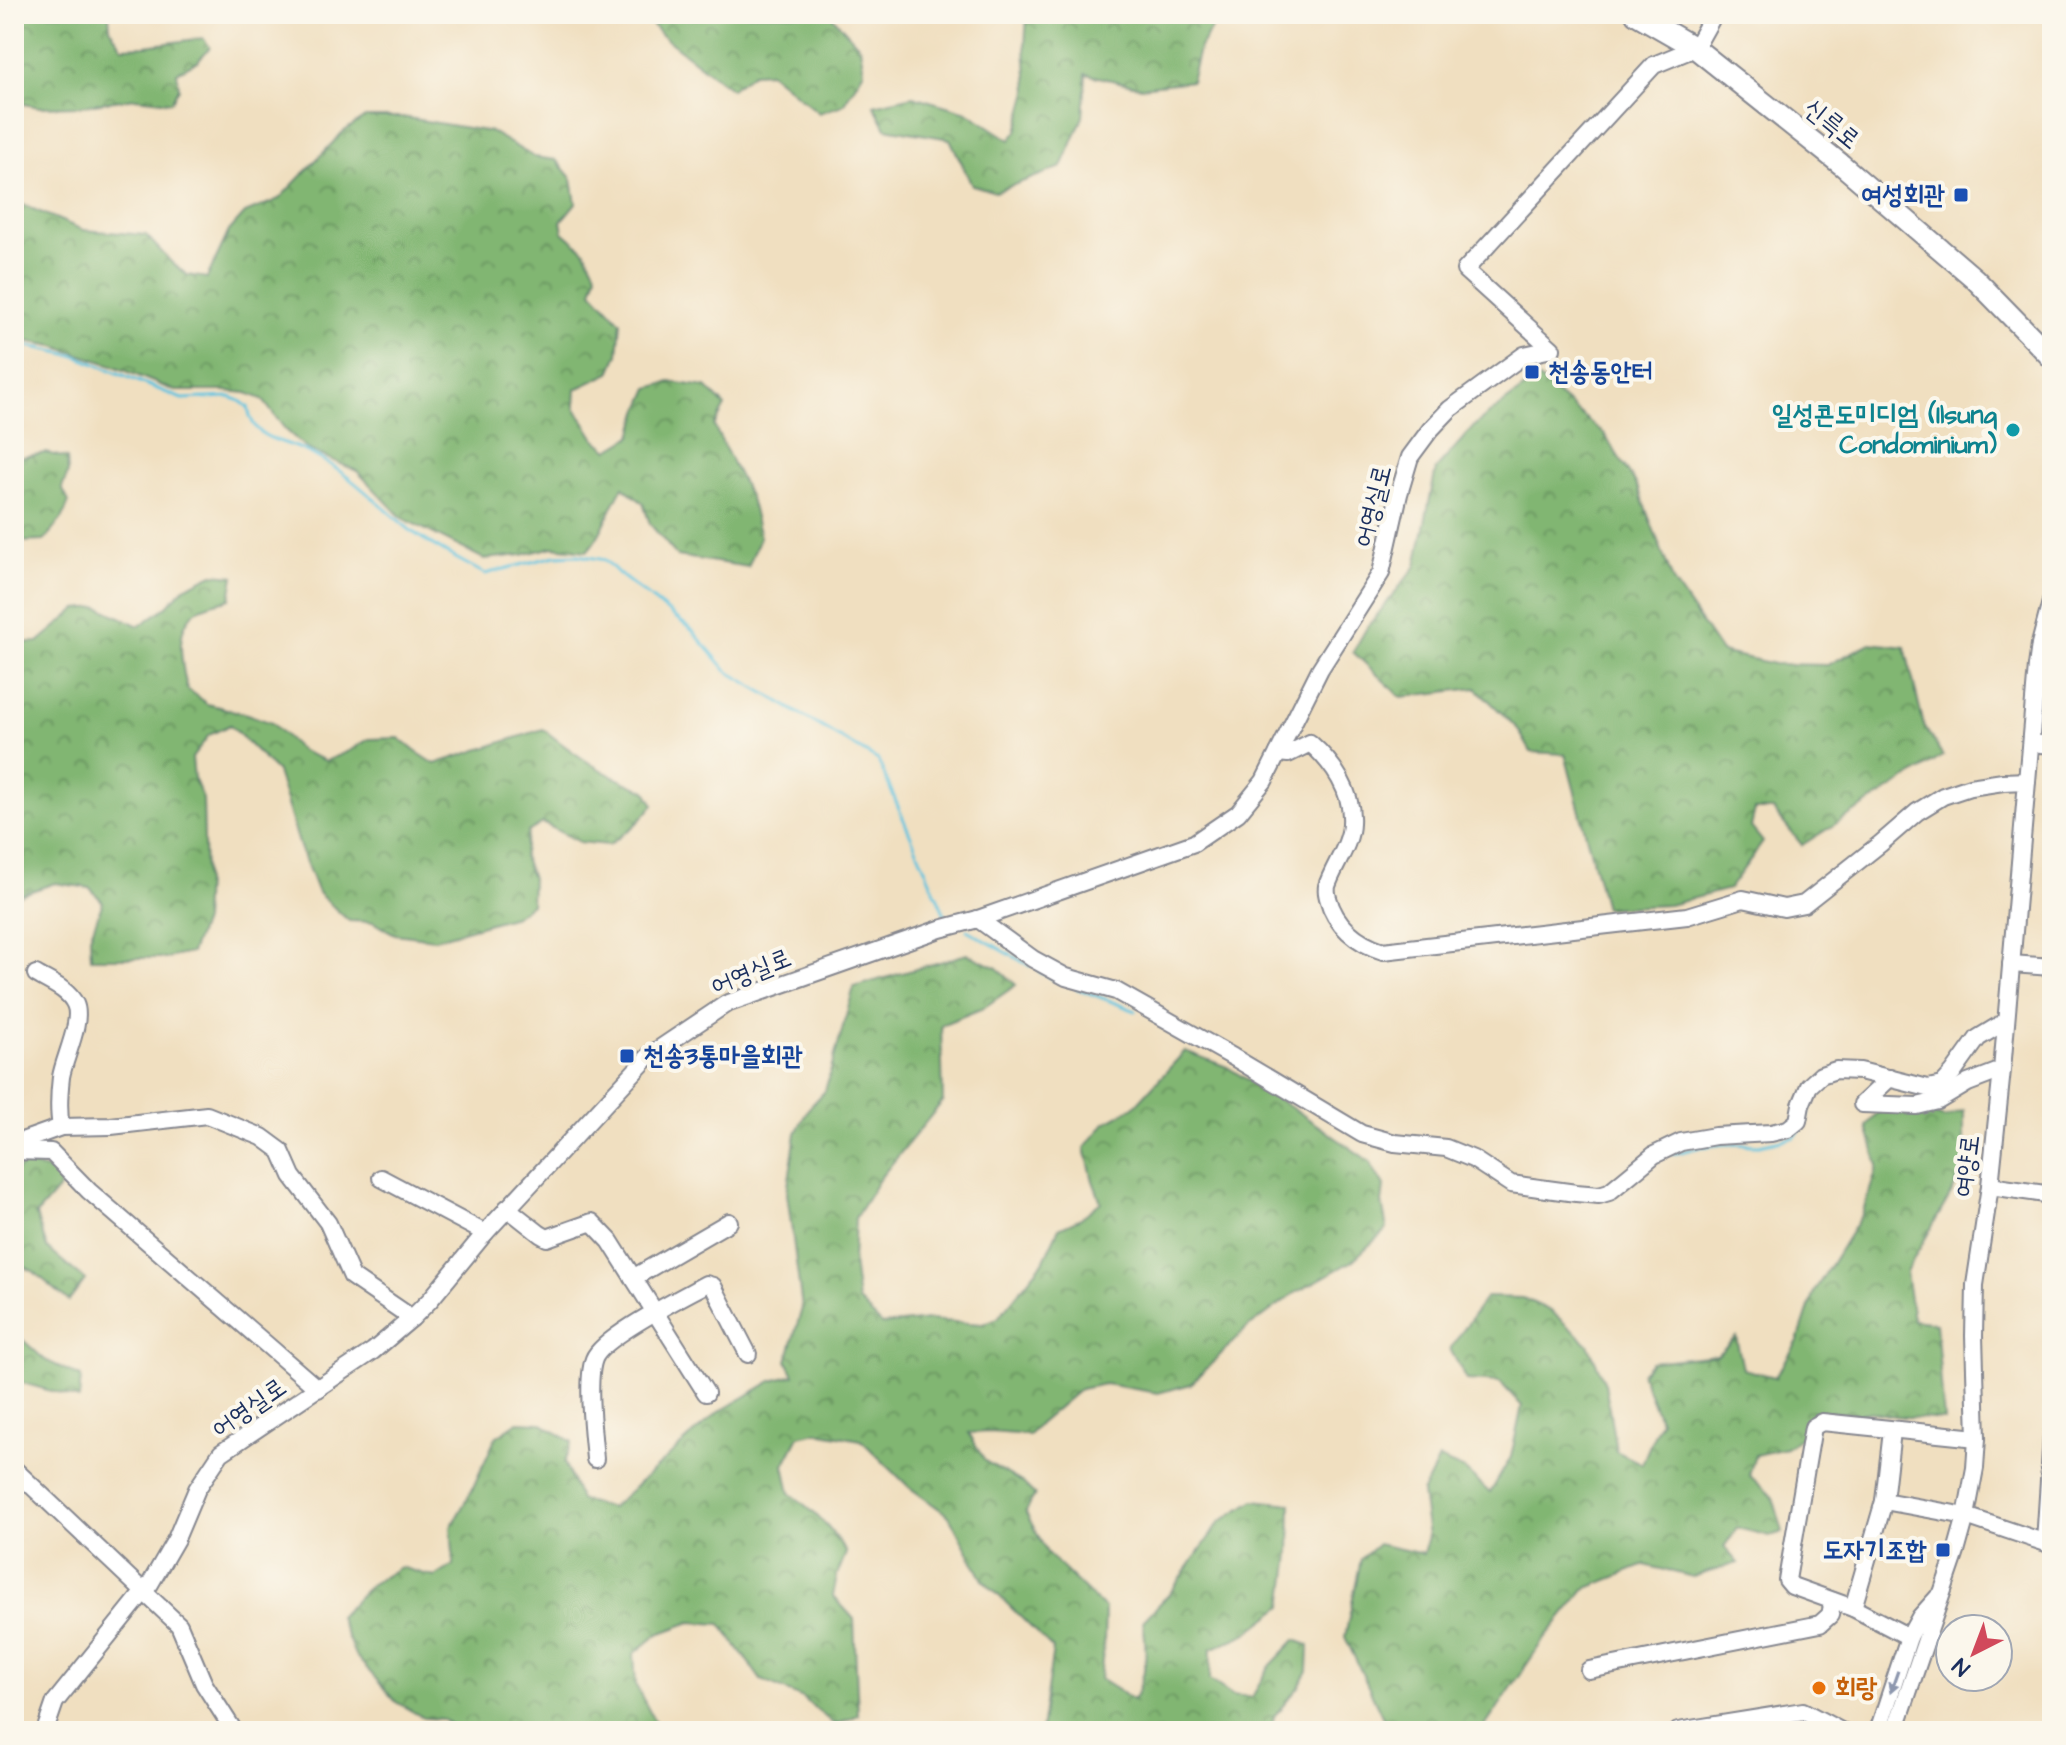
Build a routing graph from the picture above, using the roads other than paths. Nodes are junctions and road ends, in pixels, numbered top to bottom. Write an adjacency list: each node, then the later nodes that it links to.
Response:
1 (1636, 14): 3 (main road, 신륵로)
2 (1714, 14): 3 (street)
3 (1695, 48): 4 (main road, 신륵로); 8 (street, 어영실로)
4 (2052, 358)
5 (2052, 598): 6 (street, 여양로)
6 (2031, 743): 7 (street); 9 (street, 여양로)
7 (2052, 745)
8 (1278, 753): 9 (street); 10 (street, 어영실로)
9 (2027, 781): 11 (street, 여양로)
10 (974, 920): 16 (street); 22 (street, 어영실로)
11 (2011, 964): 12 (street); 14 (street, 여양로)
12 (2052, 967)
13 (36, 974): 17 (street)
14 (2006, 1021): 15 (street, 여양로); 16 (street)
15 (2002, 1070): 16 (street); 20 (street, 여양로)
16 (1890, 1078)
17 (61, 1127): 18 (street); 27 (street)
18 (14, 1153): 29 (street)
19 (381, 1178): 24 (street)
20 (1990, 1186): 21 (street); 33 (street, 여양로)
21 (2052, 1195)
22 (507, 1208): 24 (street, 어영실로); 25 (street)
23 (729, 1222): 25 (street)
24 (485, 1233): 27 (street, 어영실로)
25 (633, 1278): 26 (street)
26 (655, 1313): 28 (street); 30 (street); 34 (street)
27 (412, 1318): 29 (street, 어영실로)
28 (748, 1354)
29 (318, 1389): 40 (street, 어영실로)
30 (706, 1393)
31 (1892, 1431): 33 (street); 36 (street); 41 (street)
32 (2052, 1435): 38 (street)
33 (1977, 1438): 37 (street, 여양로)
34 (595, 1459)
35 (14, 1469): 40 (street)
36 (1884, 1501): 37 (street); 42 (street)
37 (1966, 1516): 38 (street); 39 (street, 여양로)
38 (2048, 1544)
39 (1944, 1590): 43 (street); 50 (street, 여양로)
40 (144, 1591): 45 (street, 어영실로); 46 (street)
41 (1833, 1601): 42 (street); 44 (street)
42 (1853, 1608): 43 (street)
43 (1909, 1637): 49 (street, one-way to 49)
44 (1589, 1670)
45 (45, 1731)
46 (234, 1731)
47 (1678, 1731): 48 (street)
48 (1841, 1731)
49 (1878, 1731)
50 (1895, 1731)

